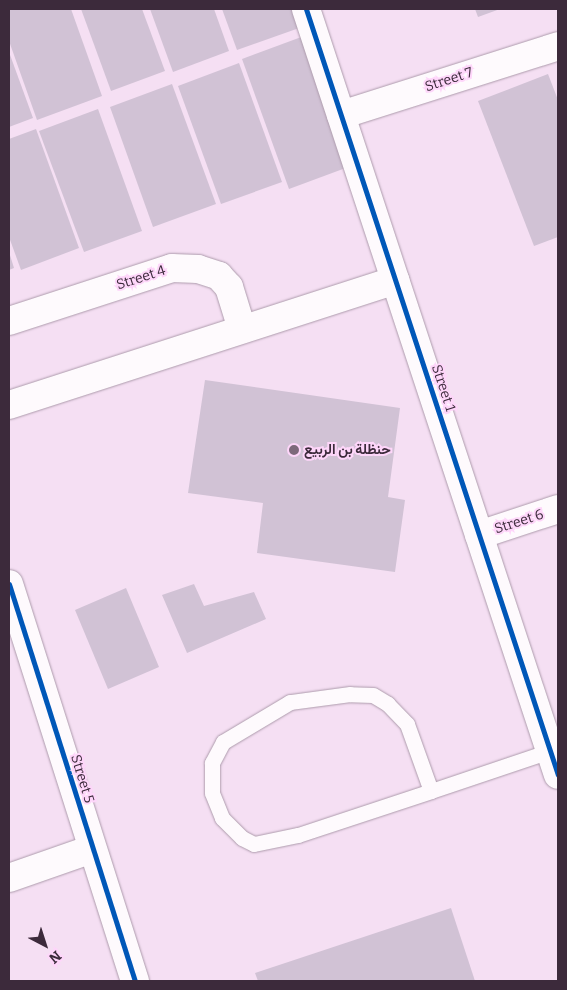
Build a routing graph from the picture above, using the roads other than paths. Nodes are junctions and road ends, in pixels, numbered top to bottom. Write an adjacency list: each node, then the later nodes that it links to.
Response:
1 (306, 9): 3 (street, Street 1)
2 (558, 46): 3 (street, Street 7)
3 (340, 115): 4 (street, Street 1)
4 (395, 280): 6 (street); 9 (street, Street 1)
5 (9, 320): 6 (street, Street 4)
6 (242, 329): 7 (street)
7 (9, 405)
8 (558, 509): 9 (street, Street 6)
9 (479, 535): 11 (street, Street 1)
10 (9, 584): 13 (street, Street 5)
11 (554, 763): 12 (lane)
12 (431, 791): 12 (lane)
13 (92, 849): 14 (street); 15 (street, Street 5)
14 (9, 878)
15 (135, 981)

